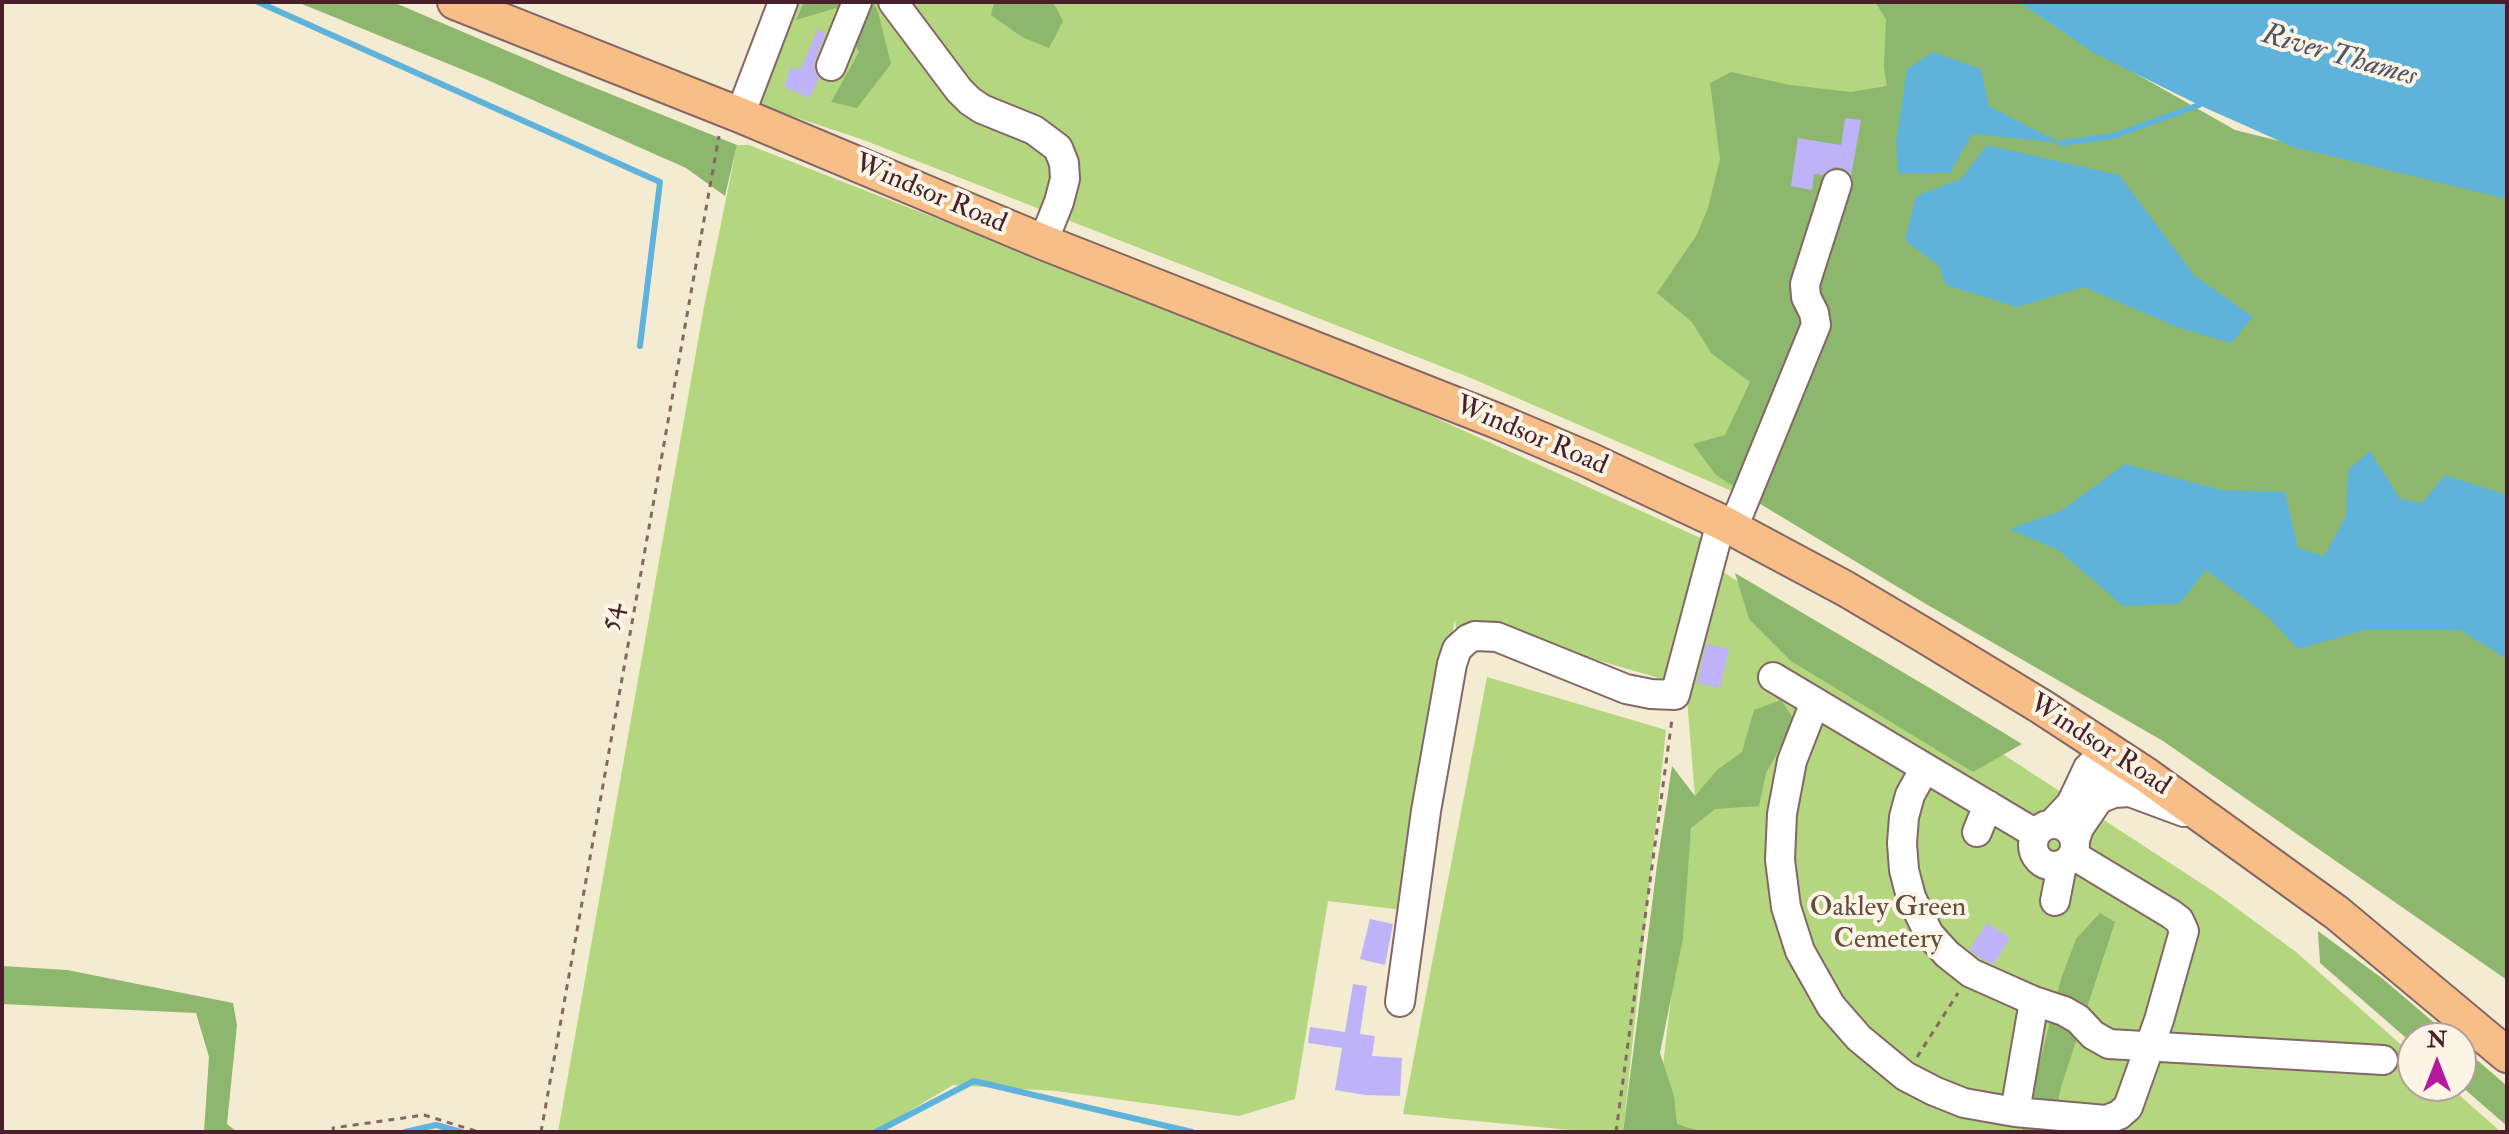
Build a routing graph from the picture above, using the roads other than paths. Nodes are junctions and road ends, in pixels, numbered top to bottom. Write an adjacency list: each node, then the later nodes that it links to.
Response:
1 (455, 2): 6 (main road, Windsor Road)
2 (783, 2): 6 (lane)
3 (857, 2): 5 (lane)
4 (893, 2): 8 (lane)
5 (831, 66)
6 (732, 112): 8 (main road, Windsor Road)
7 (1837, 184): 9 (lane)
8 (1043, 242): 9 (main road, Windsor Road)
9 (1727, 525): 12 (main road, Windsor Road); 21 (lane)
10 (1773, 677): 11 (lane)
11 (1815, 702): 13 (lane); 25 (lane)
12 (2110, 752): 14 (lane); 16 (main road, Windsor Road); 18 (lane)
13 (1925, 768): 15 (lane); 20 (lane)
14 (2099, 799): 16 (lane); 18 (lane)
15 (1988, 805): 17 (lane); 18 (lane)
16 (2214, 823): 23 (main road, Windsor Road)
17 (1977, 832)
18 (2060, 843): 19 (lane); 22 (lane)
19 (2055, 901)
20 (2034, 1001): 22 (lane); 25 (lane)
21 (1400, 1002)
22 (2148, 1046): 24 (lane); 25 (lane)
23 (2507, 1055)
24 (2383, 1060)
25 (2015, 1112)

